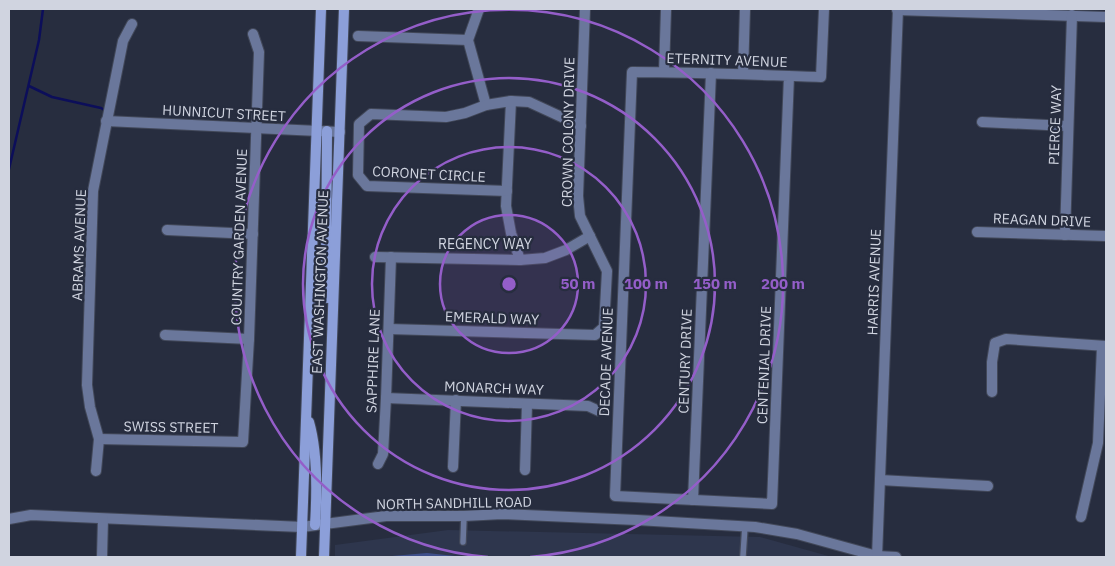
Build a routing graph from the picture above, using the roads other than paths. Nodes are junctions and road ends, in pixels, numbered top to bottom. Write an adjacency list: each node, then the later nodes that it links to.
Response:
1 (321, 9): 29 (main road, EAST WASHINGTON AVENUE)
2 (337, 9): 14 (main road)
3 (344, 9): 14 (main road, EAST WASHINGTON AVENUE)
4 (479, 9): 16 (street)
5 (585, 9): 26 (street, CROWN COLONY DRIVE)
6 (666, 9): 18 (street)
7 (745, 9): 20 (street)
8 (824, 9): 21 (street, ETERNITY AVENUE)
9 (898, 9): 10 (street); 59 (street, HARRIS AVENUE)
10 (1072, 15): 11 (street); 27 (street, PIERCE WAY)
11 (1106, 16)
12 (132, 24): 24 (street, ABRAMS AVENUE)
13 (253, 34): 28 (street, COUNTRY GARDEN AVENUE)
14 (343, 35): 30 (main road, EAST WASHINGTON AVENUE)
15 (358, 36): 16 (street)
16 (468, 40): 23 (street)
17 (632, 72): 18 (street, ETERNITY AVENUE); 61 (street, DECADE AVENUE)
18 (664, 72): 19 (street, ETERNITY AVENUE)
19 (711, 73): 20 (street, ETERNITY AVENUE); 61 (street, CENTURY DRIVE)
20 (743, 74): 21 (street, ETERNITY AVENUE)
21 (789, 76): 62 (street, CENTENIAL DRIVE)
22 (511, 101): 23 (street, CORONET CIRCLE); 26 (street, CORONET CIRCLE); 31 (street)
23 (486, 105): 31 (street, CORONET CIRCLE)
24 (106, 121): 28 (street, HUNNICUT STREET); 53 (street, ABRAMS AVENUE)
25 (982, 122): 27 (street)
26 (581, 126): 36 (street, CROWN COLONY DRIVE)
27 (1068, 126): 35 (street, PIERCE WAY)
28 (256, 129): 29 (street, HUNNICUT STREET); 34 (street, COUNTRY GARDEN AVENUE)
29 (322, 131): 30 (street, HUNNICUT STREET); 42 (main road); 51 (main road, EAST WASHINGTON AVENUE)
30 (340, 132): 42 (main road, EAST WASHINGTON AVENUE)
31 (507, 191): 40 (street)
32 (168, 230): 34 (street)
33 (977, 232): 35 (street, REAGAN DRIVE)
34 (253, 234): 45 (street, COUNTRY GARDEN AVENUE)
35 (1065, 235): 37 (street, REAGAN DRIVE)
36 (590, 236): 40 (street, REGENCY WAY); 44 (street, CROWN COLONY DRIVE)
37 (1106, 236)
38 (375, 256): 39 (street, REGENCY WAY)
39 (391, 257): 40 (street, REGENCY WAY); 41 (street, SAPPHIRE LANE)
40 (520, 260)
41 (389, 329): 44 (street, EMERALD WAY); 48 (street, SAPPHIRE LANE)
42 (332, 332): 67 (main road, EAST WASHINGTON AVENUE)
43 (165, 335): 45 (street)
44 (595, 335)
45 (249, 339): 54 (street, COUNTRY GARDEN AVENUE)
46 (1104, 346): 47 (street); 64 (street)
47 (992, 392)
48 (386, 398): 49 (street, MONARCH WAY); 55 (street, SAPPHIRE LANE)
49 (456, 400): 50 (street, MONARCH WAY); 56 (street)
50 (527, 404): 52 (street, MONARCH WAY); 57 (street)
51 (306, 411): 67 (main road); 69 (main road, EAST WASHINGTON AVENUE)
52 (599, 411)
53 (98, 439): 54 (street, SWISS STREET); 58 (street, ABRAMS AVENUE)
54 (243, 442)
55 (378, 464)
56 (454, 467)
57 (525, 470)
58 (96, 471)
59 (880, 480): 60 (street); 75 (street, HARRIS AVENUE)
60 (988, 486)
61 (693, 500): 62 (street, DECADE AVENUE)
62 (772, 504)
63 (464, 516): 67 (street, NORTH SANDHILL ROAD); 68 (street, NORTH SANDHILL ROAD); 70 (lane)
64 (1081, 518)
65 (9, 519): 66 (street, NORTH SANDHILL ROAD)
66 (103, 519): 69 (street, NORTH SANDHILL ROAD); 72 (street)
67 (320, 524): 69 (street, NORTH SANDHILL ROAD); 74 (main road, EAST WASHINGTON AVENUE)
68 (745, 526): 71 (lane); 75 (street, NORTH SANDHILL ROAD)
69 (302, 527): 73 (main road, EAST WASHINGTON AVENUE)
70 (463, 542)
71 (743, 556)
72 (102, 557)
73 (301, 557)
74 (324, 557)
75 (877, 557): 76 (street, NORTH SANDHILL ROAD)
76 (896, 557)

